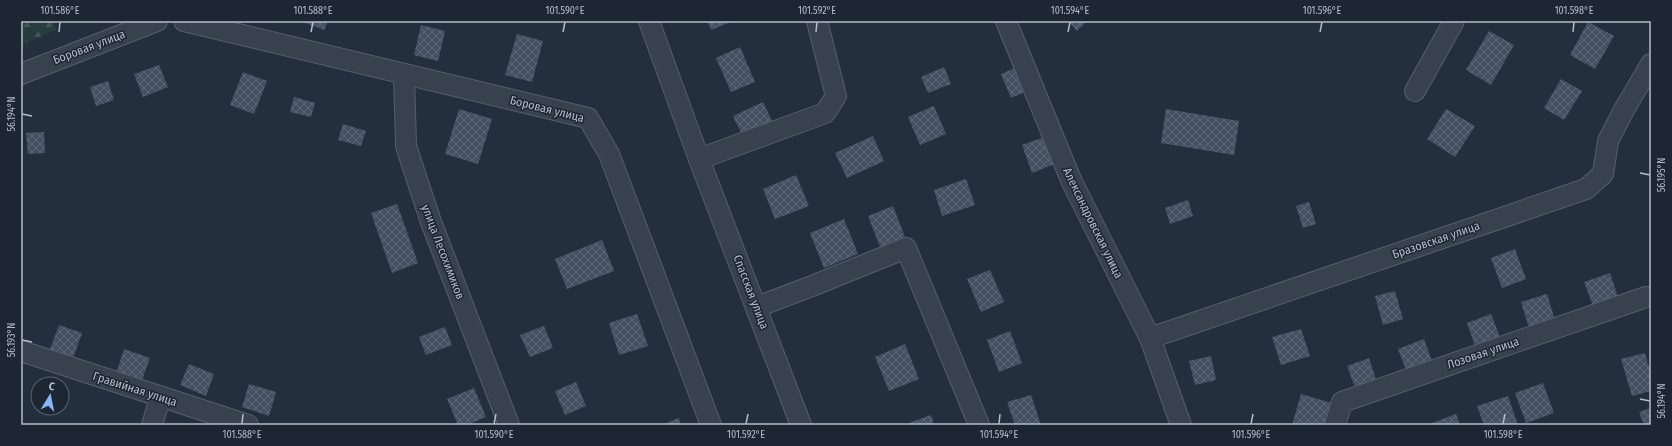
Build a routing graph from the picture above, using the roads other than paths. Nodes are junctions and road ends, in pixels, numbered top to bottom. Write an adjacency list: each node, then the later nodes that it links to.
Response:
1 (157, 21): 8 (street, Боровая улица)
2 (184, 21): 9 (street, Боровая улица)
3 (649, 21): 11 (street, Спасская улица)
4 (817, 21): 11 (street)
5 (1006, 21): 14 (street, Александровская улица)
6 (1454, 21): 10 (street)
7 (1651, 64): 14 (street, Бразовская улица)
8 (21, 74)
9 (404, 74): 19 (street, улица Лесохимиков); 20 (street, Боровая улица)
10 (1415, 92)
11 (699, 159): 13 (street, Спасская улица)
12 (1646, 297): 24 (street, Лозовая улица)
13 (757, 307): 21 (street, Спасская улица); 22 (street)
14 (1150, 338): 23 (street, Александровская улица)
15 (21, 351): 16 (street, Гравийная улица)
16 (160, 398): 17 (street); 18 (street, Гравийная улица)
17 (152, 425)
18 (248, 425)
19 (510, 425)
20 (711, 425)
21 (801, 425)
22 (979, 425)
23 (1181, 425)
24 (1336, 425)

